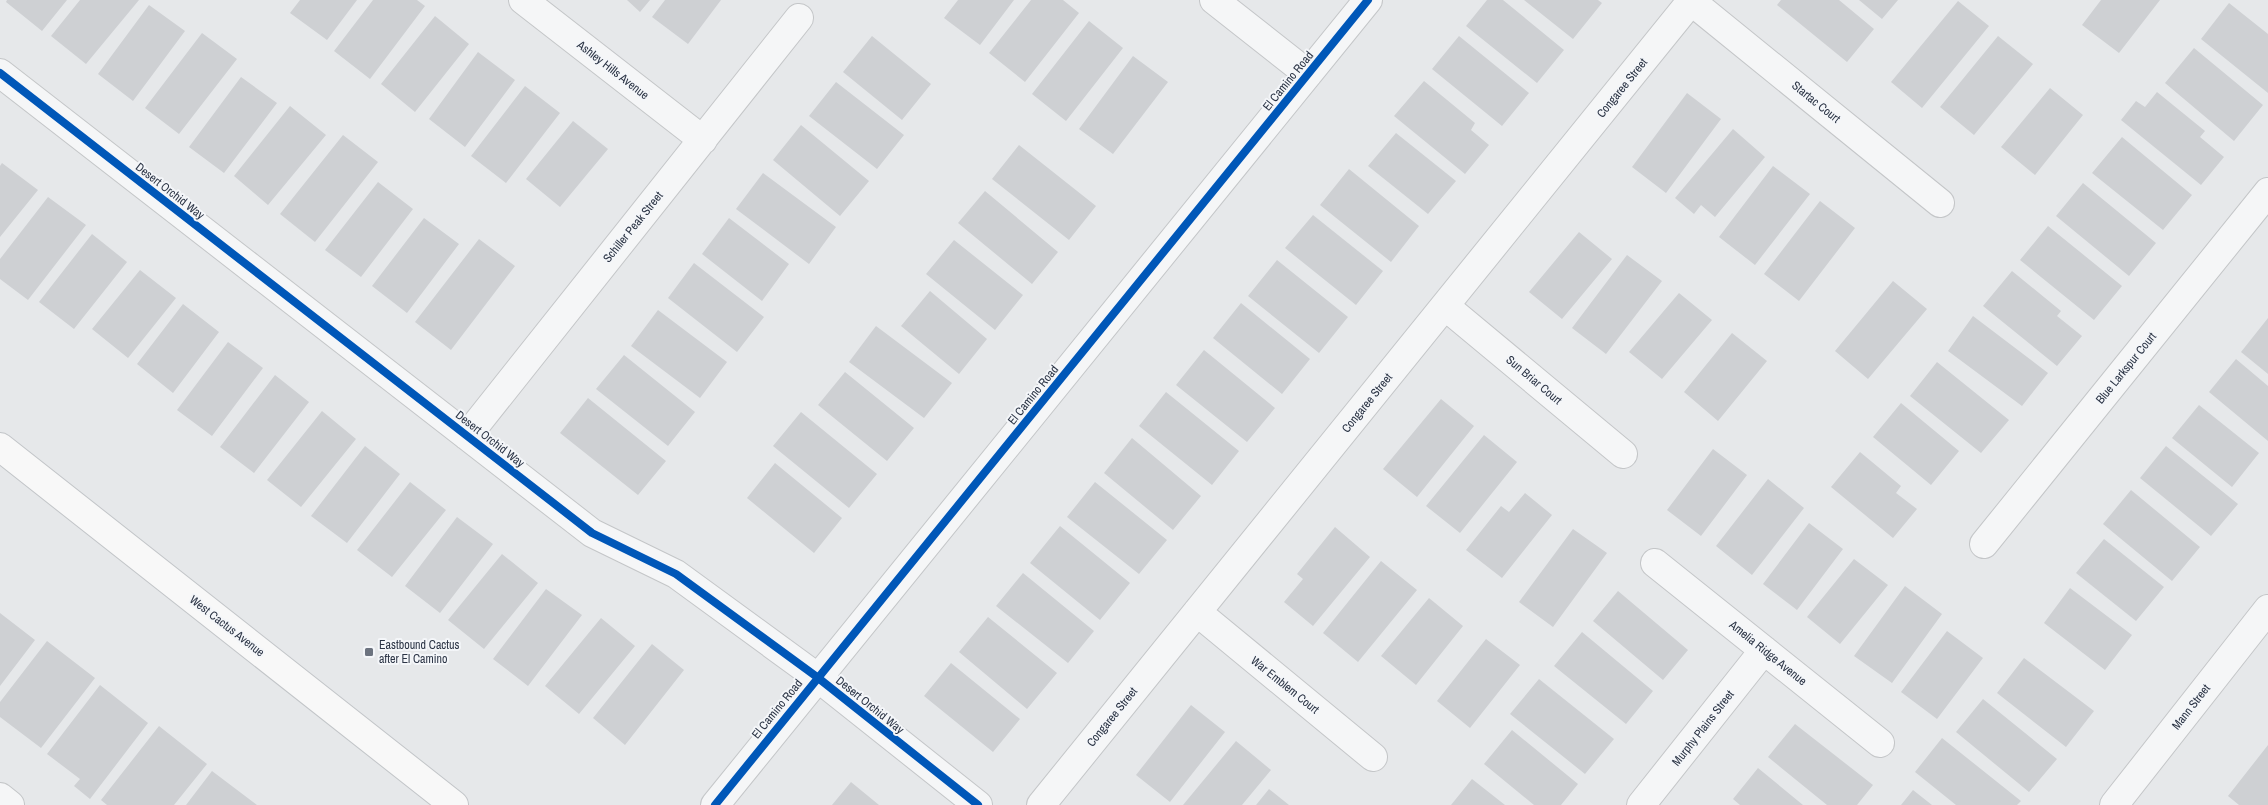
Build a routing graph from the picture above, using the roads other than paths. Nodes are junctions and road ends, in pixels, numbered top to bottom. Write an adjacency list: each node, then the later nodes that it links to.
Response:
1 (523, 0): 8 (street, Ashley Hills Avenue)
2 (1214, 0): 7 (street)
3 (1368, 0): 7 (street, El Camino Road)
4 (1692, 1): 10 (street, Startac Court); 11 (street, Congaree Street)
5 (799, 18): 8 (street, Schiller Peak Street)
6 (0, 73): 12 (street, Desert Orchid Way)
7 (1308, 74): 20 (street, El Camino Road)
8 (703, 140): 12 (street, Schiller Peak Street)
9 (2268, 192): 15 (street, Blue Larkspur Court)
10 (1940, 203)
11 (1445, 306): 14 (street, Sun Briar Court); 18 (street, Congaree Street)
12 (467, 436): 20 (street, Desert Orchid Way)
13 (0, 447): 25 (main road, West Cactus Avenue)
14 (1623, 454)
15 (1984, 544)
16 (1655, 563): 19 (street, Amelia Ridge Avenue)
17 (2268, 609): 30 (street, Mann Street)
18 (1197, 612): 22 (street, War Emblem Court); 28 (street, Congaree Street)
19 (1764, 650): 21 (street, Amelia Ridge Avenue); 29 (street, Murphy Plains Street)
20 (817, 677): 26 (street, El Camino Road); 27 (street, Desert Orchid Way)
21 (1880, 743)
22 (1373, 757)
23 (0, 797): 24 (street)
24 (10, 805)
25 (454, 805)
26 (715, 805)
27 (978, 805)
28 (1041, 805)
29 (1641, 805)
30 (2114, 805)

